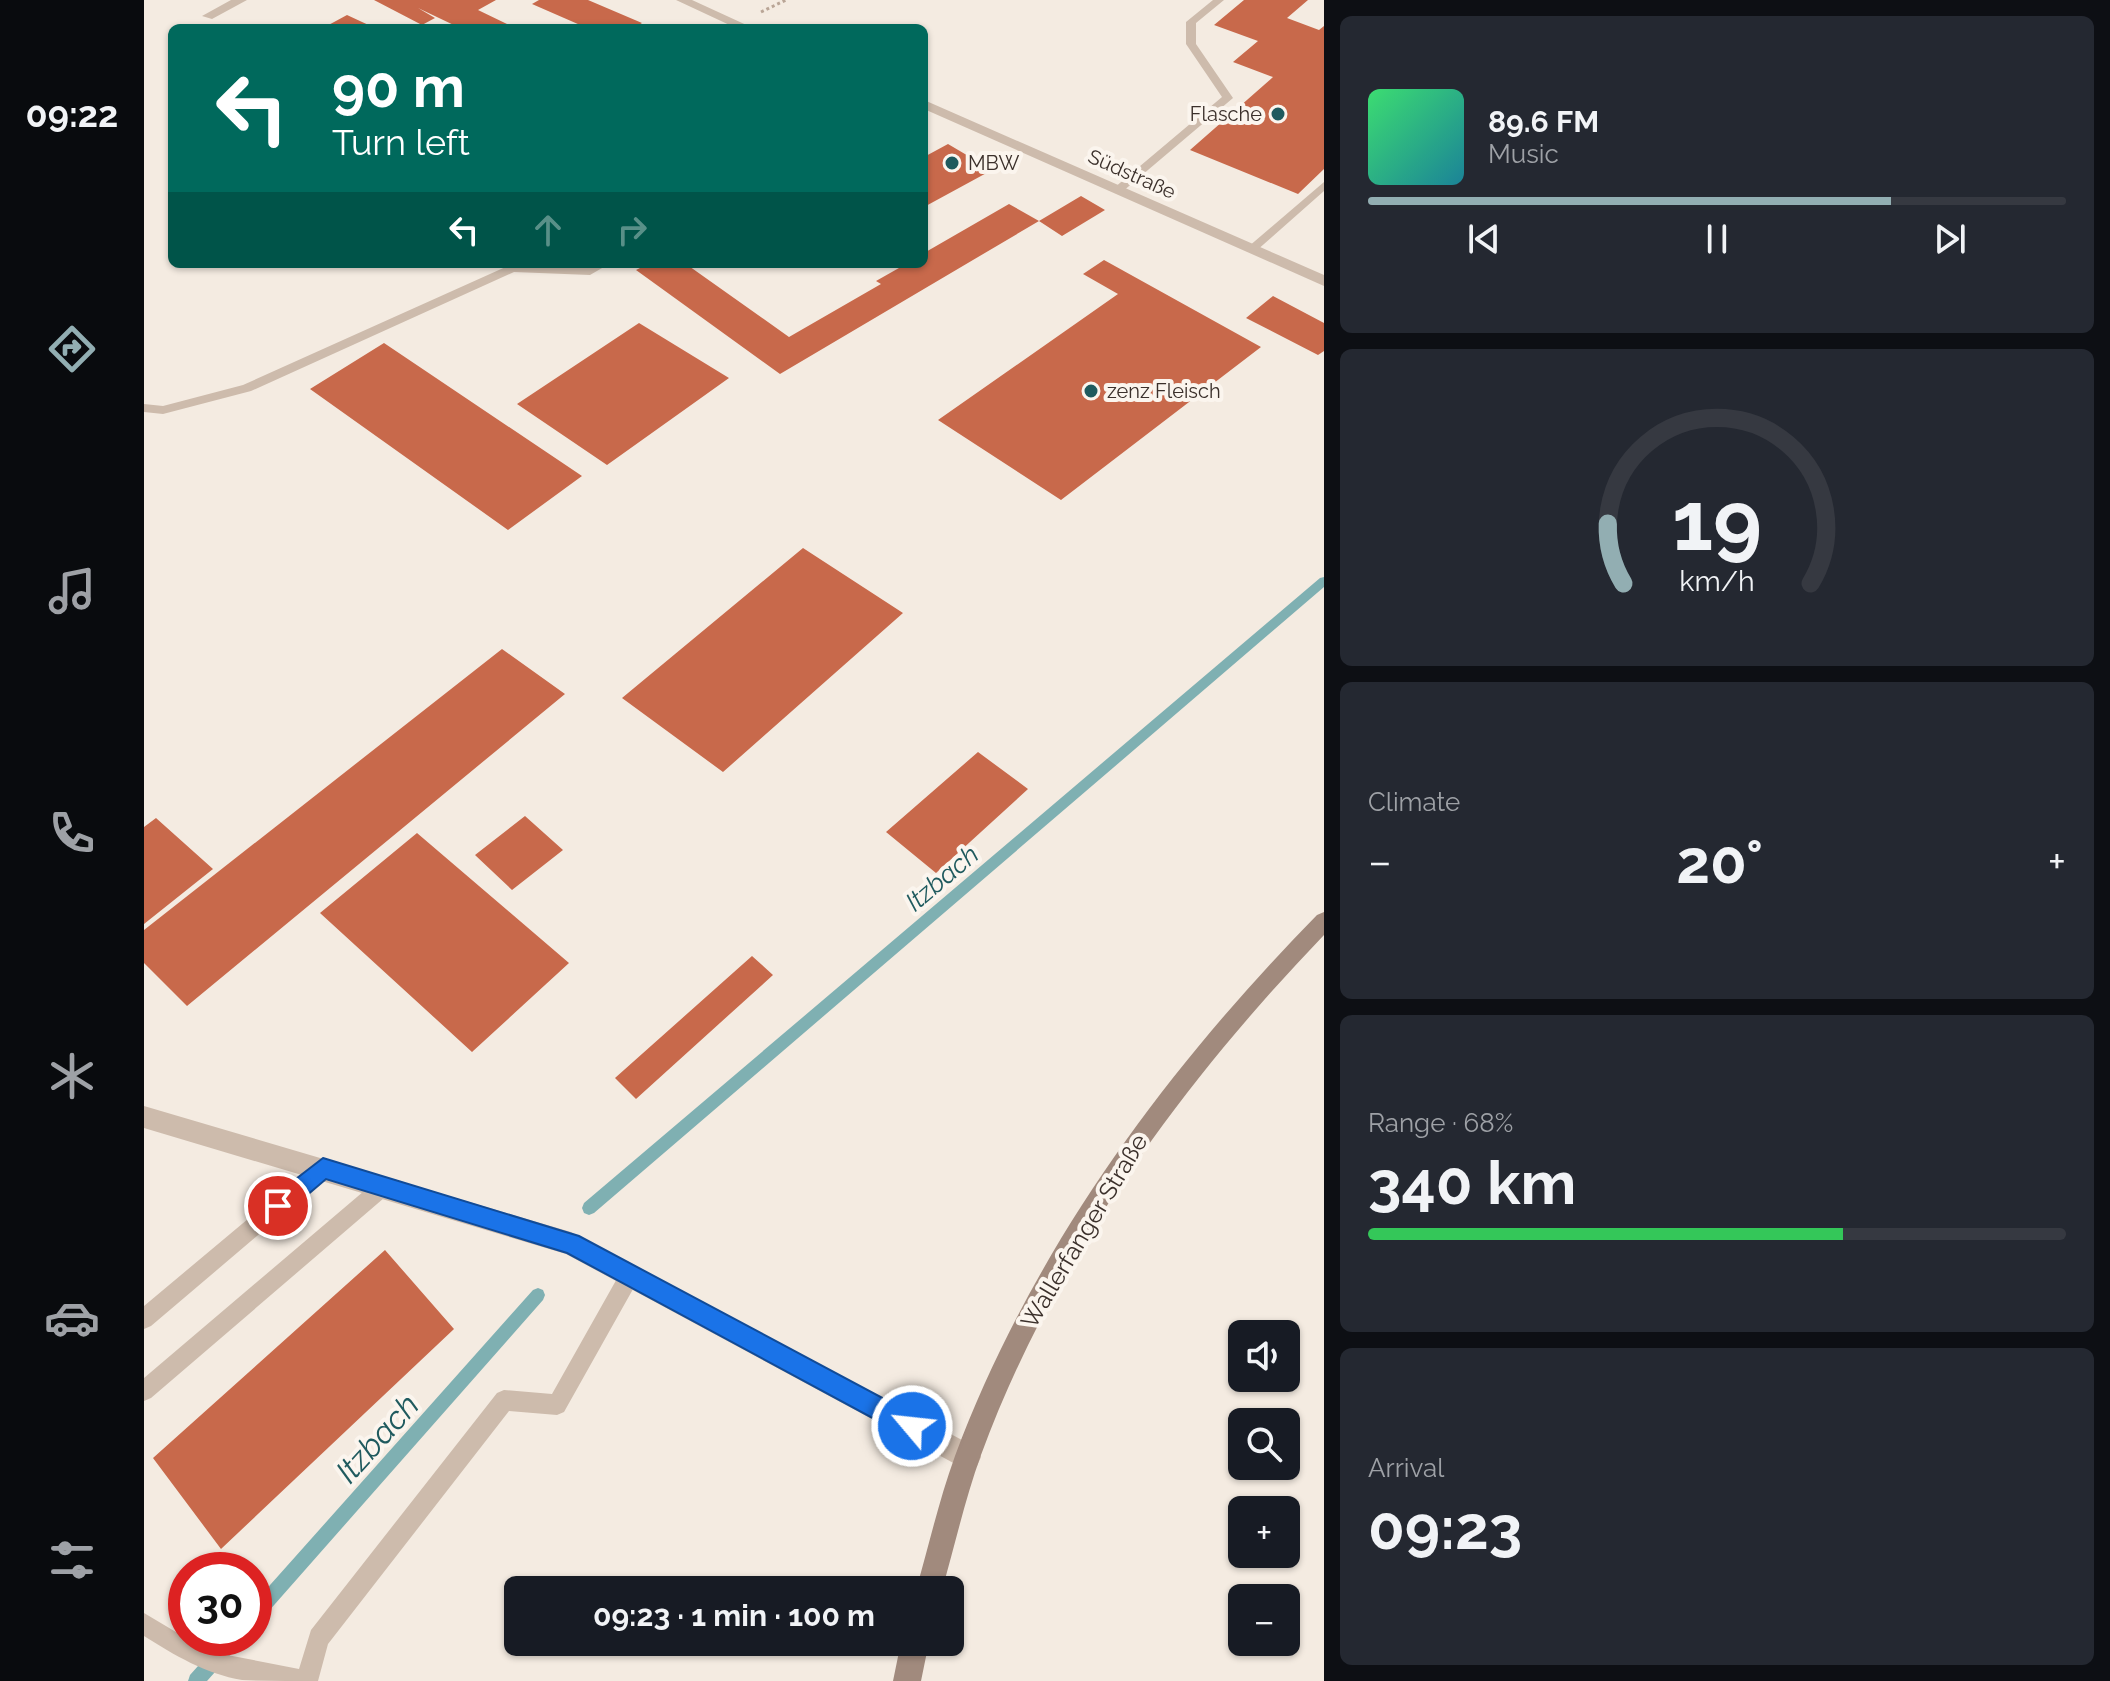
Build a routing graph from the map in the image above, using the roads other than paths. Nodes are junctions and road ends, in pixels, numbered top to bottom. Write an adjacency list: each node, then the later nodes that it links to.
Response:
1 (241, 0): 4 (street)
2 (682, 0): 5 (street)
3 (1219, 0): 8 (lane)
4 (208, 16)
5 (738, 24)
6 (928, 106): 8 (street, Südstraße)
7 (1324, 185): 9 (lane)
8 (1118, 190): 9 (street, Südstraße)
9 (1252, 249): 13 (street, Südstraße)
10 (512, 268): 12 (lane)
11 (512, 268): 14 (lane)
12 (596, 268)
13 (1324, 281)
14 (144, 408)
15 (1324, 921): 22 (main road, Wallerfanger Straße)
16 (144, 1117): 17 (street)
17 (323, 1168): 18 (street); 20 (lane)
18 (384, 1186): 19 (street); 21 (lane)
19 (630, 1275): 22 (street); 26 (lane)
20 (144, 1319)
21 (144, 1391)
22 (968, 1457): 23 (main road, Wallerfanger Straße)
23 (933, 1576)
24 (144, 1624): 26 (lane)
25 (912, 1656): 27 (main road)
26 (304, 1681)
27 (907, 1681)

